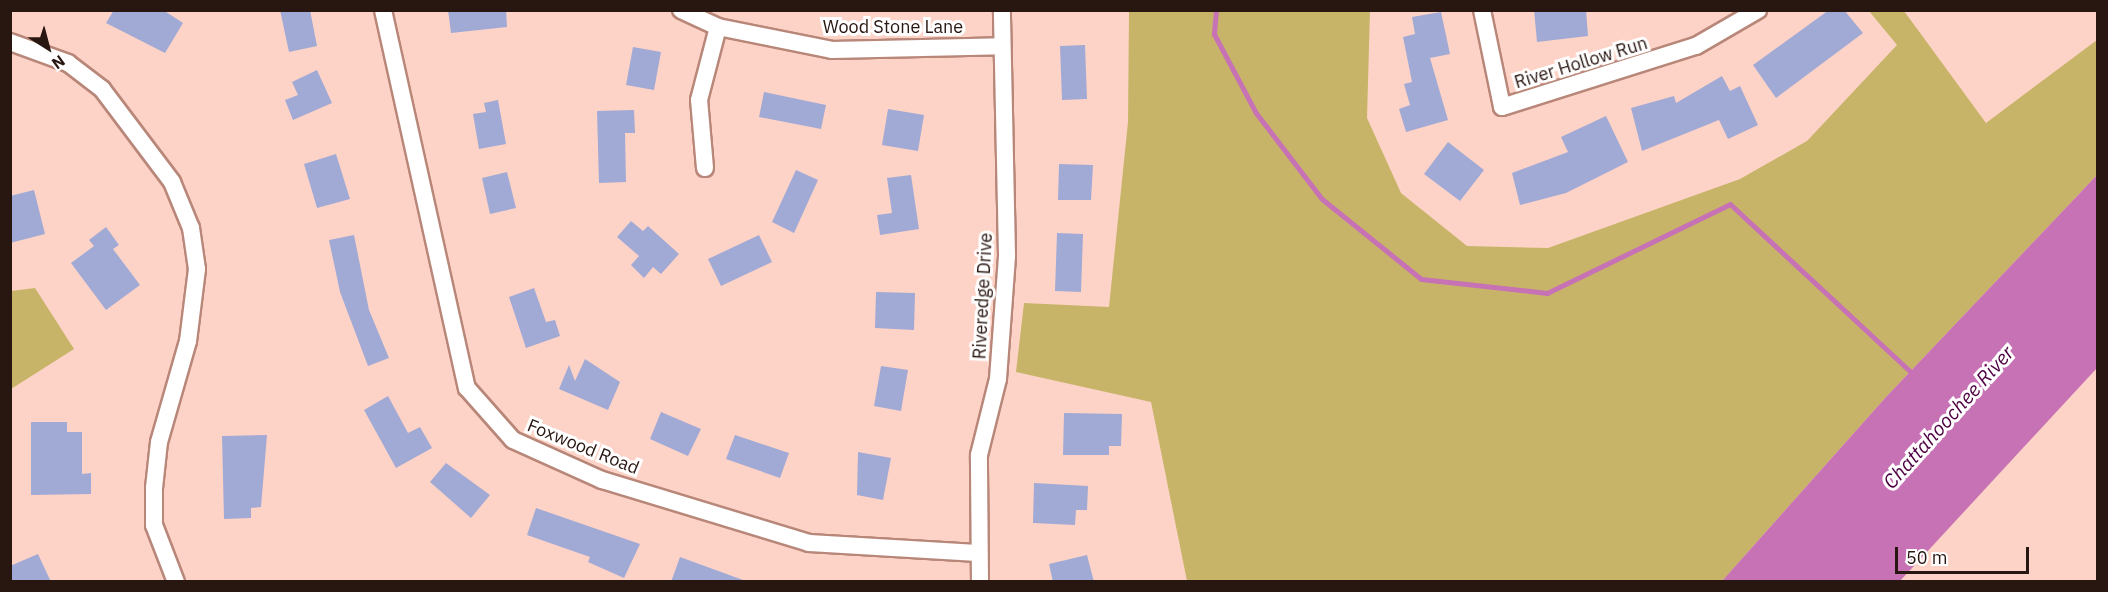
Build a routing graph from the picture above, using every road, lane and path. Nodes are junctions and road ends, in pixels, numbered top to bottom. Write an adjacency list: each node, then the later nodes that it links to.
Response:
1 (383, 10): 10 (street, Foxwood Road)
2 (681, 10): 6 (street, Wood Stone Lane)
3 (1002, 10): 8 (street, Riveredge Drive)
4 (1482, 10): 5 (street, River Hollow Run)
5 (1758, 10)
6 (718, 27): 8 (street, Wood Stone Lane); 9 (street)
7 (10, 42): 11 (street)
8 (1002, 46): 10 (street, Riveredge Drive)
9 (705, 168)
10 (978, 553): 12 (street, Riveredge Drive)
11 (176, 582)
12 (980, 582)

